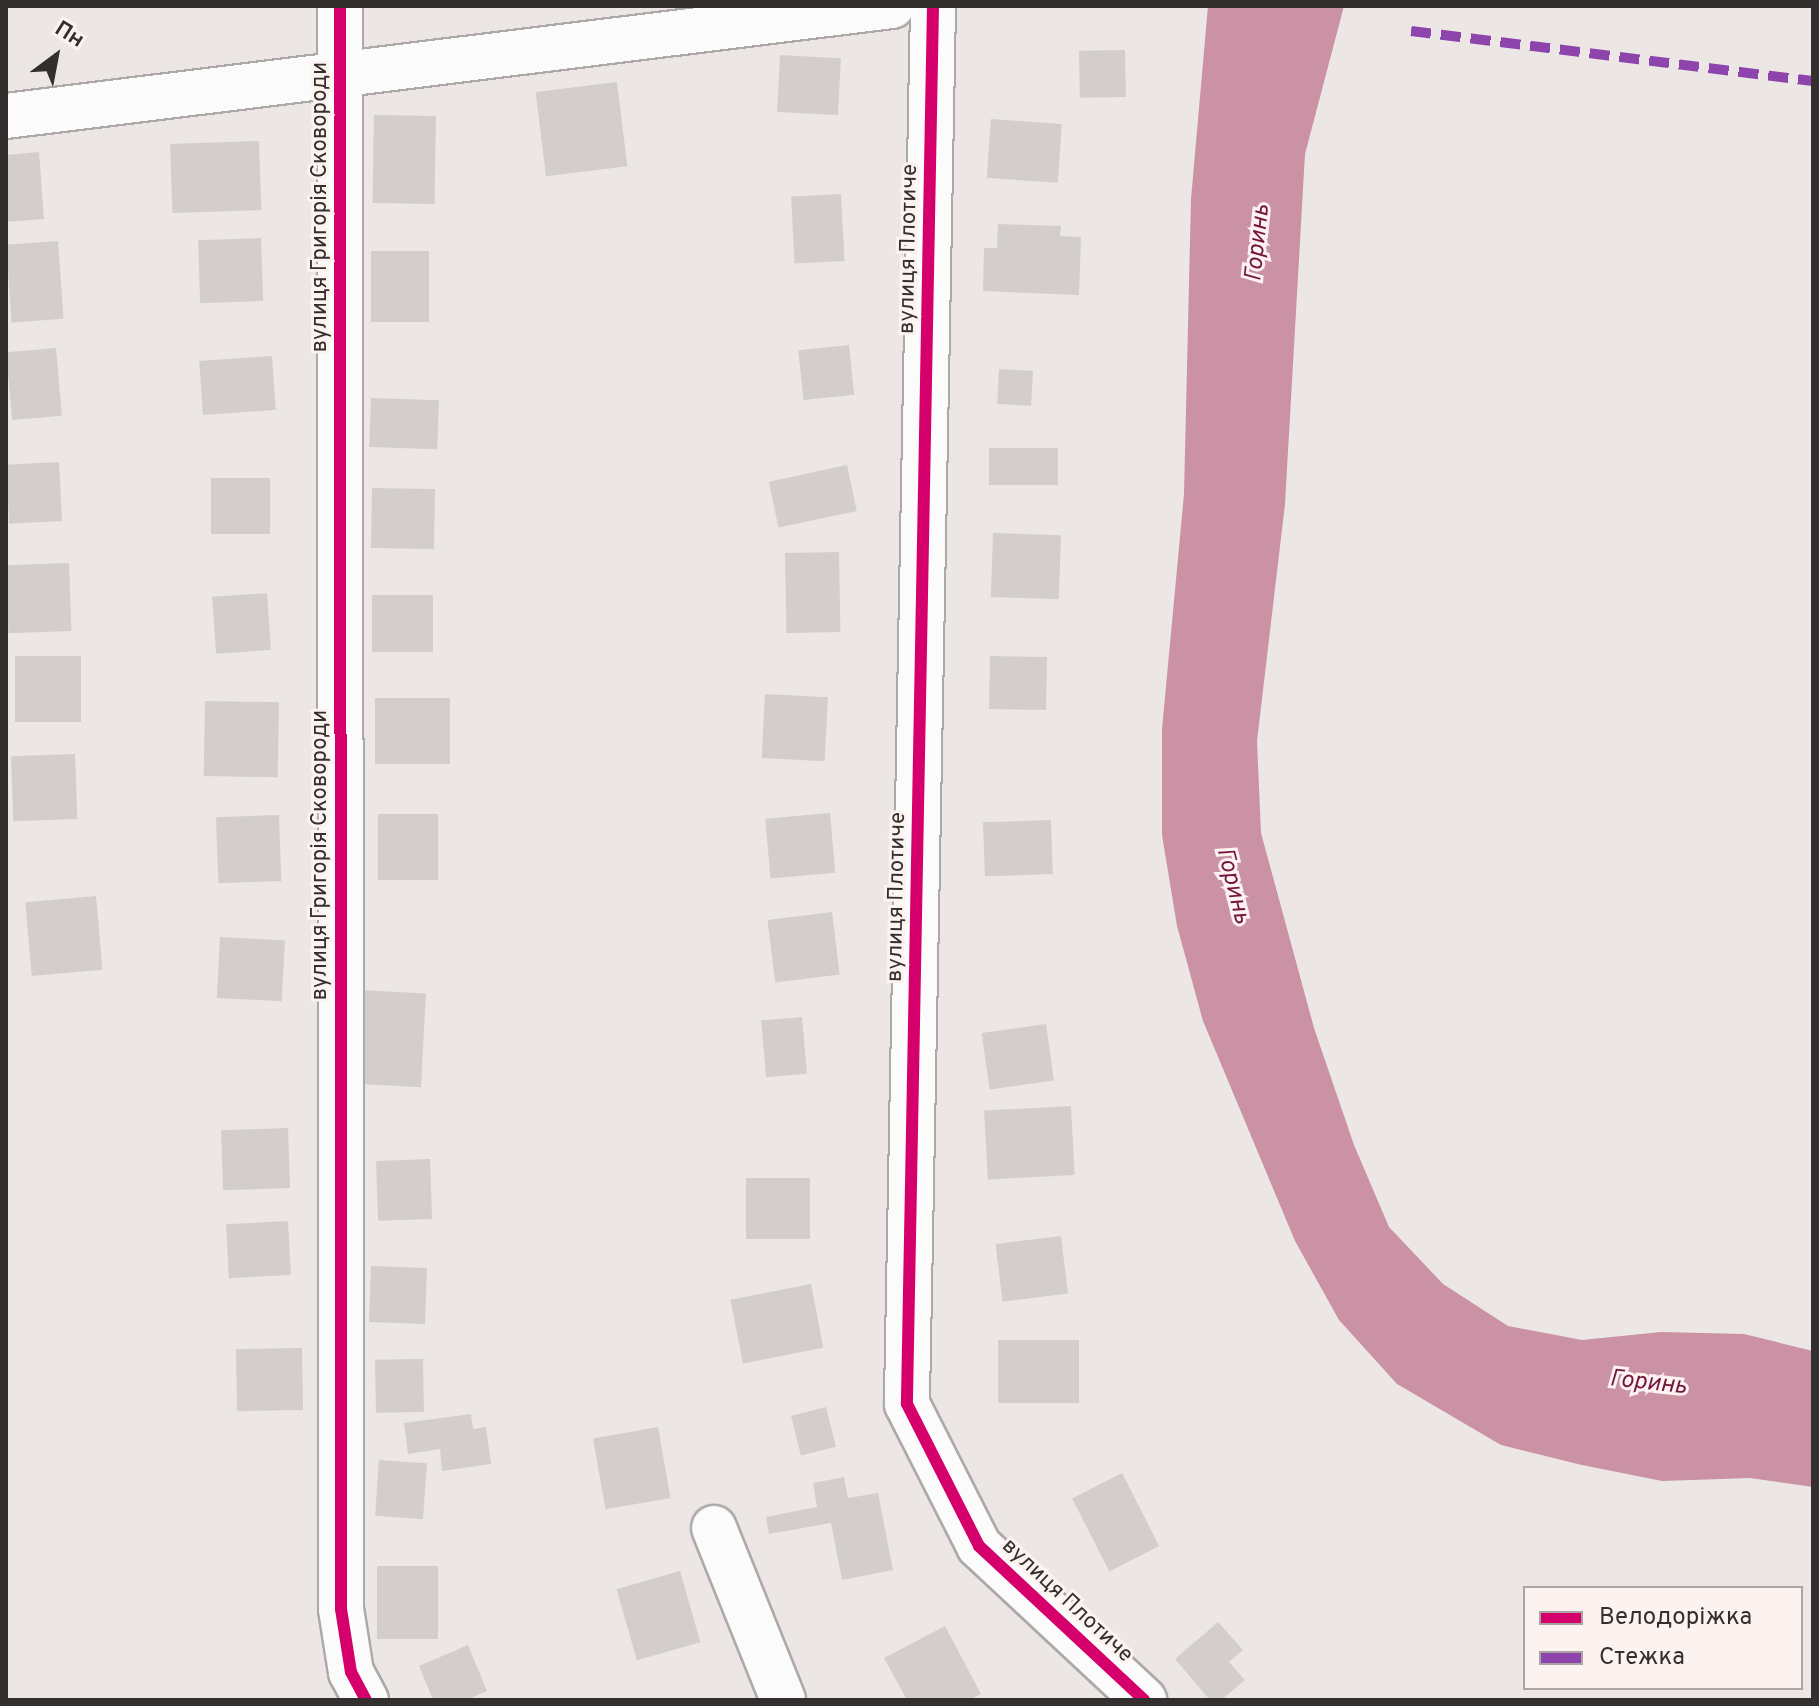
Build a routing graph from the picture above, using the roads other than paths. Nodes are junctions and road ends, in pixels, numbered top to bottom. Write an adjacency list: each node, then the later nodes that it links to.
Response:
1 (340, 6): 4 (street, вулиця Григорія Сковороди)
2 (892, 6): 4 (street)
3 (933, 6): 9 (street, вулиця Плотиче)
4 (341, 75): 5 (street); 7 (street, вулиця Григорія Сковороди)
5 (6, 116)
6 (714, 1528): 8 (street)
7 (366, 1700)
8 (783, 1700)
9 (1144, 1700)

